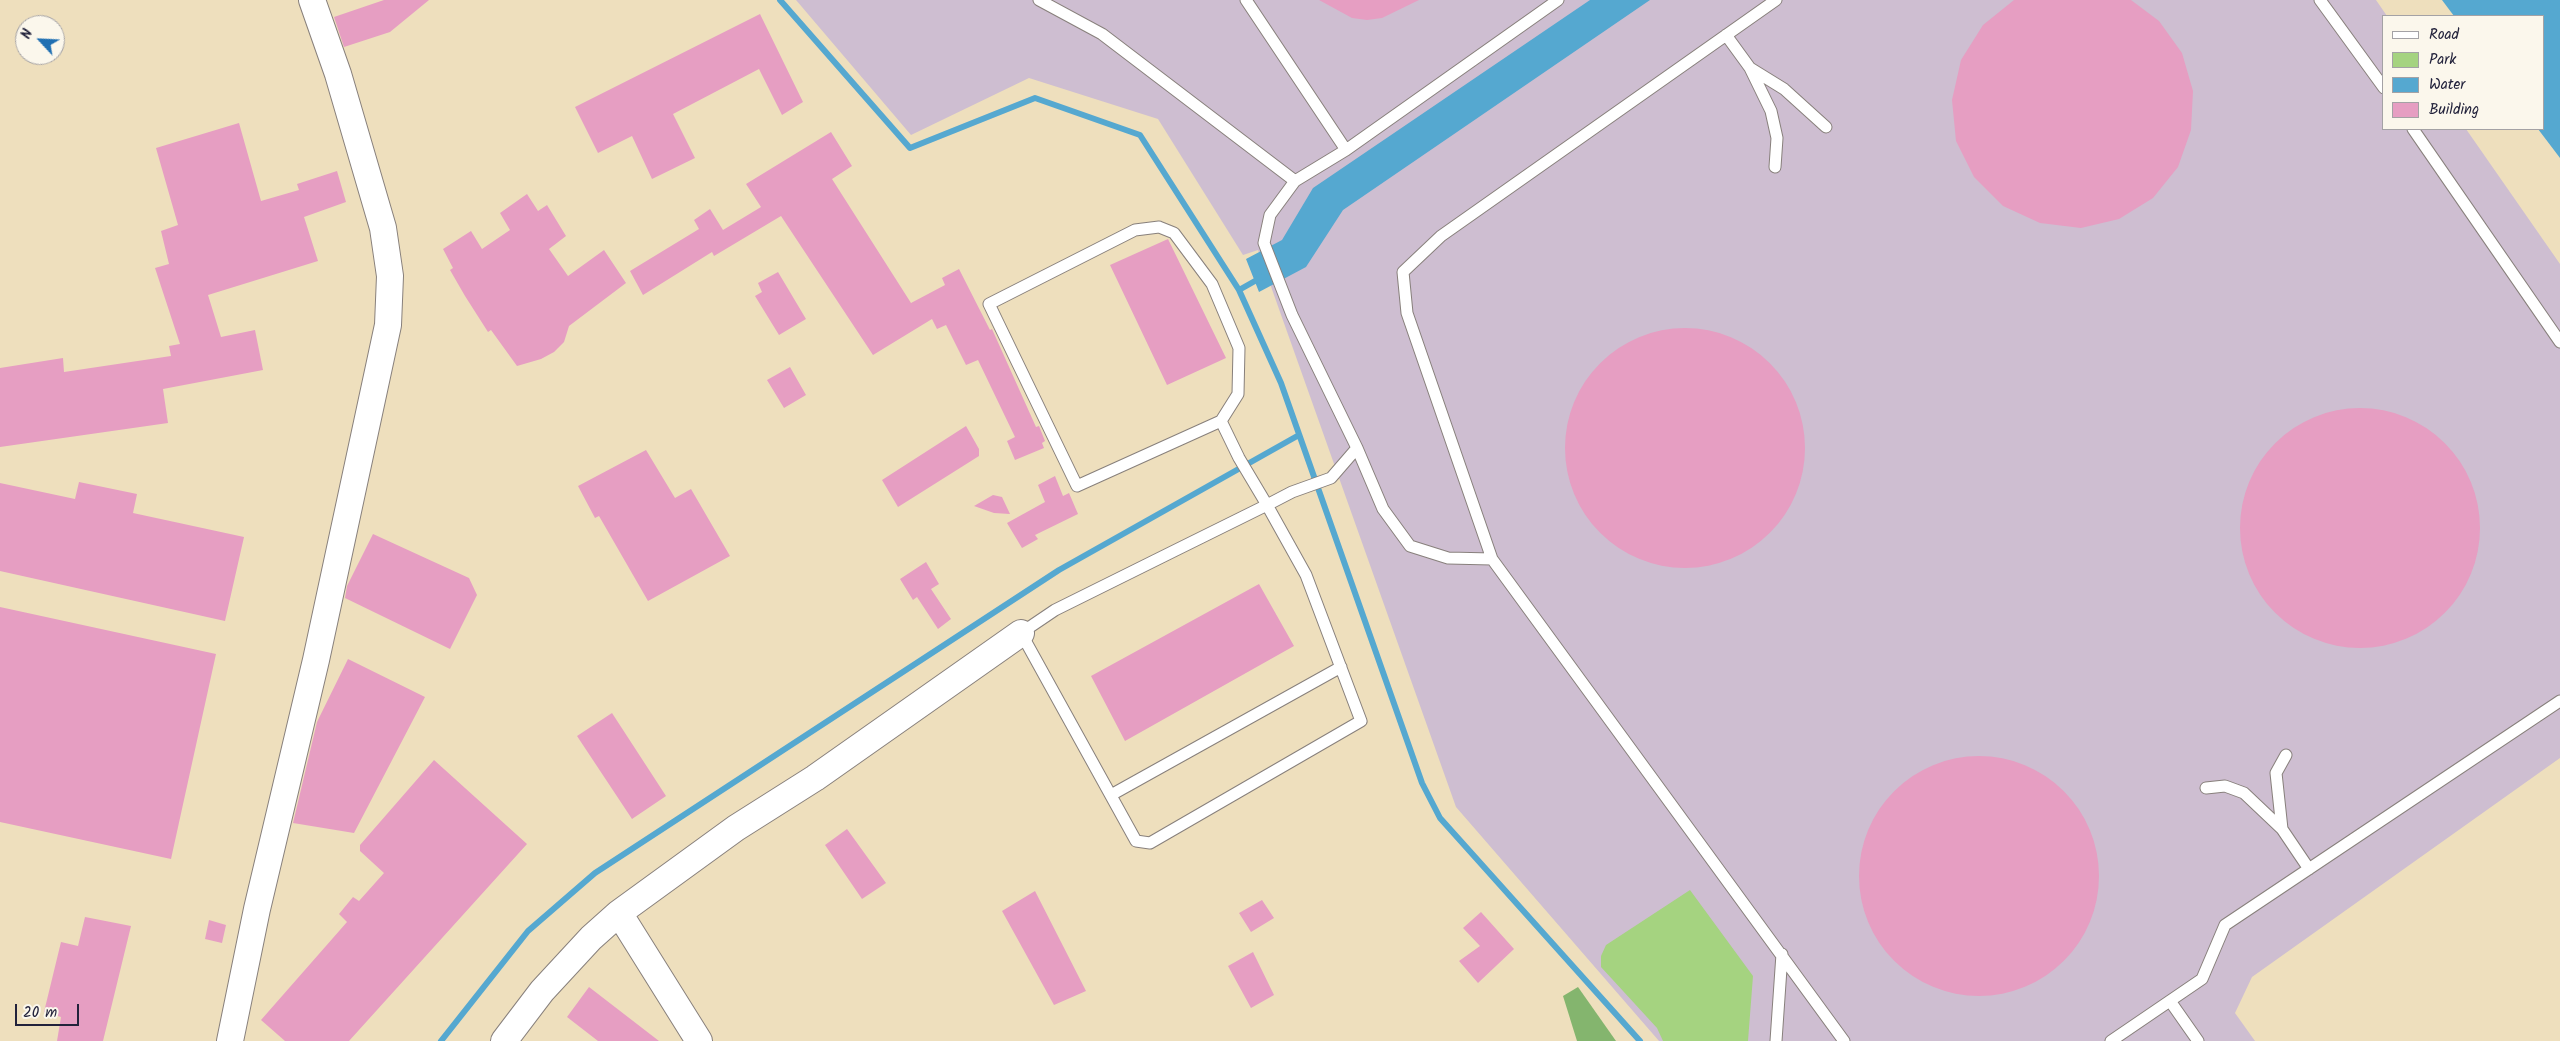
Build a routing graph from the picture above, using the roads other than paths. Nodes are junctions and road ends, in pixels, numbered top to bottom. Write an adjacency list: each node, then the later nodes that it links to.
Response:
1 (312, 0): 32 (street)
2 (1039, 0): 14 (lane)
3 (1246, 0): 12 (lane)
4 (1558, 0): 12 (lane)
5 (1776, 0): 7 (lane)
6 (2320, 0): 9 (lane)
7 (1726, 35): 8 (lane); 19 (lane)
8 (1750, 68): 10 (lane); 13 (lane)
9 (2382, 85)
10 (1826, 127)
11 (2415, 130): 15 (lane)
12 (1346, 150): 14 (lane)
13 (1775, 167)
14 (1295, 181): 17 (lane)
15 (2560, 342)
16 (1221, 421): 16 (lane); 18 (lane)
17 (1357, 448): 18 (lane); 19 (lane)
18 (1267, 505): 20 (lane); 21 (lane)
19 (1492, 558): 29 (lane)
20 (1021, 633): 25 (lane); 28 (street)
21 (1342, 667): 25 (lane); 25 (lane)
22 (2560, 701): 27 (lane)
23 (2286, 754): 26 (lane)
24 (2206, 788): 26 (lane)
25 (1111, 796)
26 (2282, 829): 27 (lane)
27 (2309, 869): 30 (lane)
28 (619, 913): 33 (street); 34 (street)
29 (1782, 954): 35 (lane); 36 (lane)
30 (2170, 1002): 31 (lane); 37 (lane)
31 (2195, 1040)
32 (230, 1041)
33 (504, 1041)
34 (700, 1041)
35 (1776, 1041)
36 (1844, 1041)
37 (2111, 1041)

